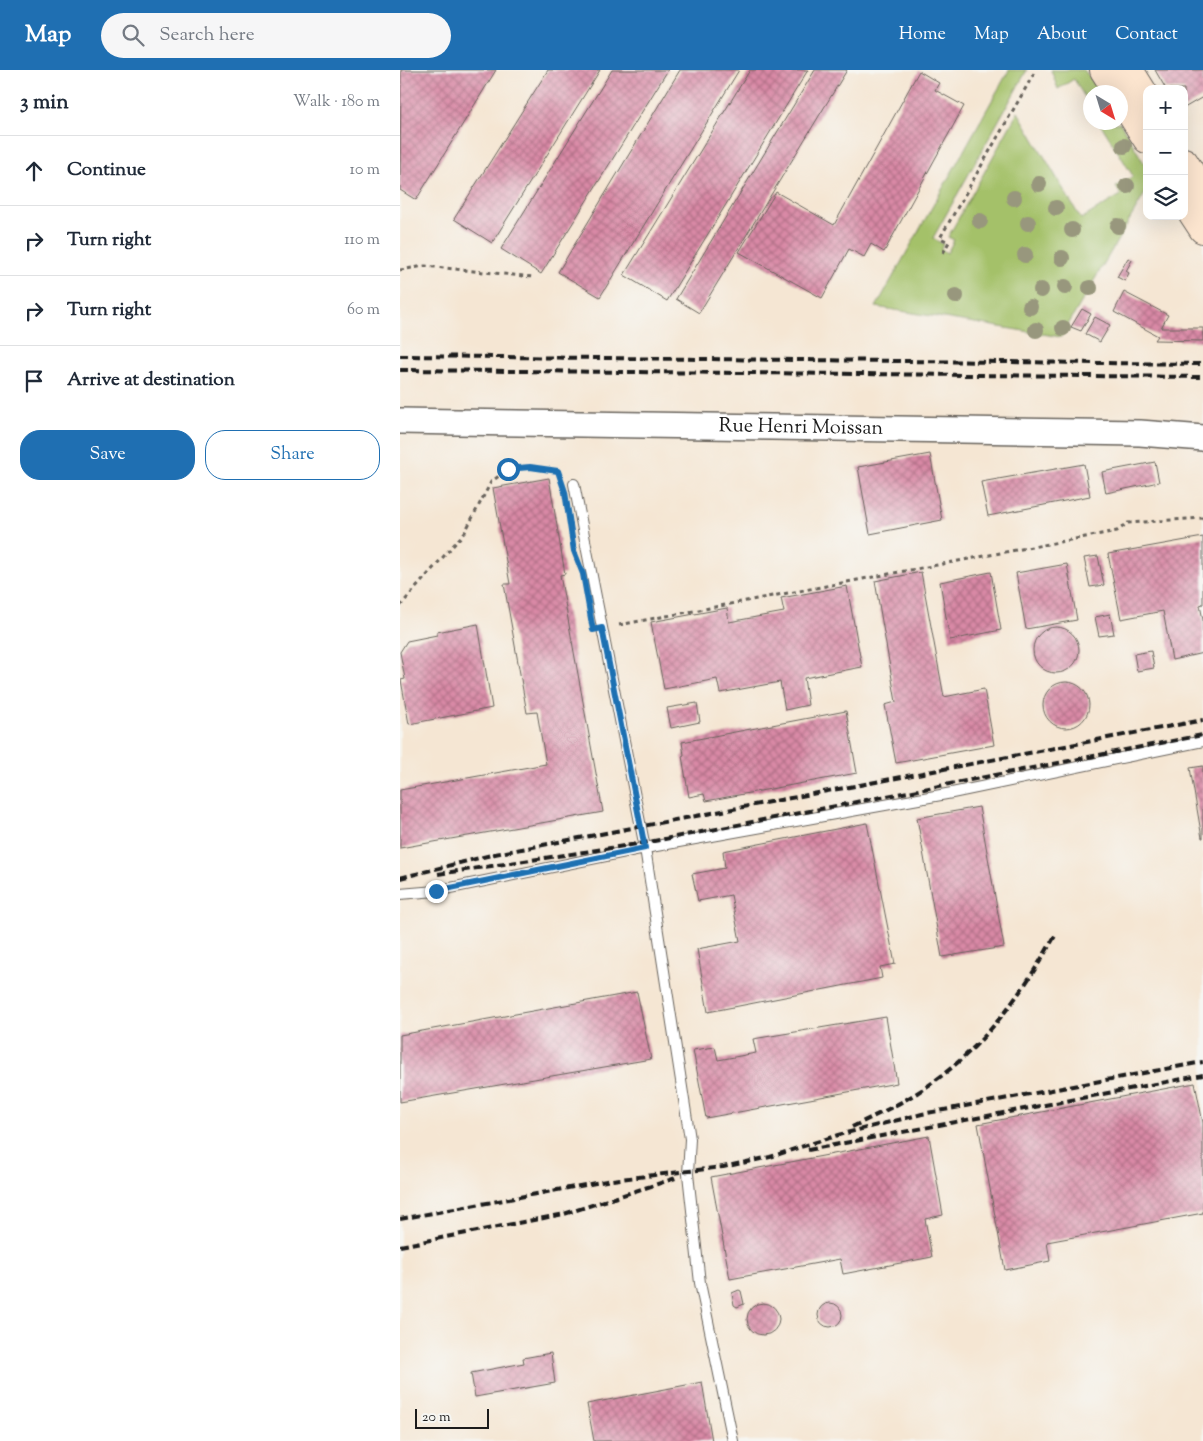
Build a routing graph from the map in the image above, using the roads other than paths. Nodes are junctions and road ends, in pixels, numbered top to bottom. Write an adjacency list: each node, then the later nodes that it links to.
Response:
1 (1104, 70): 3 (main road)
2 (1129, 70): 4 (main road)
3 (1114, 85)
4 (1143, 93)
5 (1128, 109): 6 (main road)
6 (1143, 133)
7 (1188, 169): 8 (main road)
8 (1203, 193)
9 (1188, 206): 10 (main road)
10 (1203, 229)
11 (400, 421): 12 (street, Rue Henri Moissan)
12 (1203, 438)
13 (574, 484): 15 (lane)
14 (1203, 741): 15 (lane)
15 (645, 848): 16 (lane); 17 (lane)
16 (400, 894)
17 (733, 1441)

